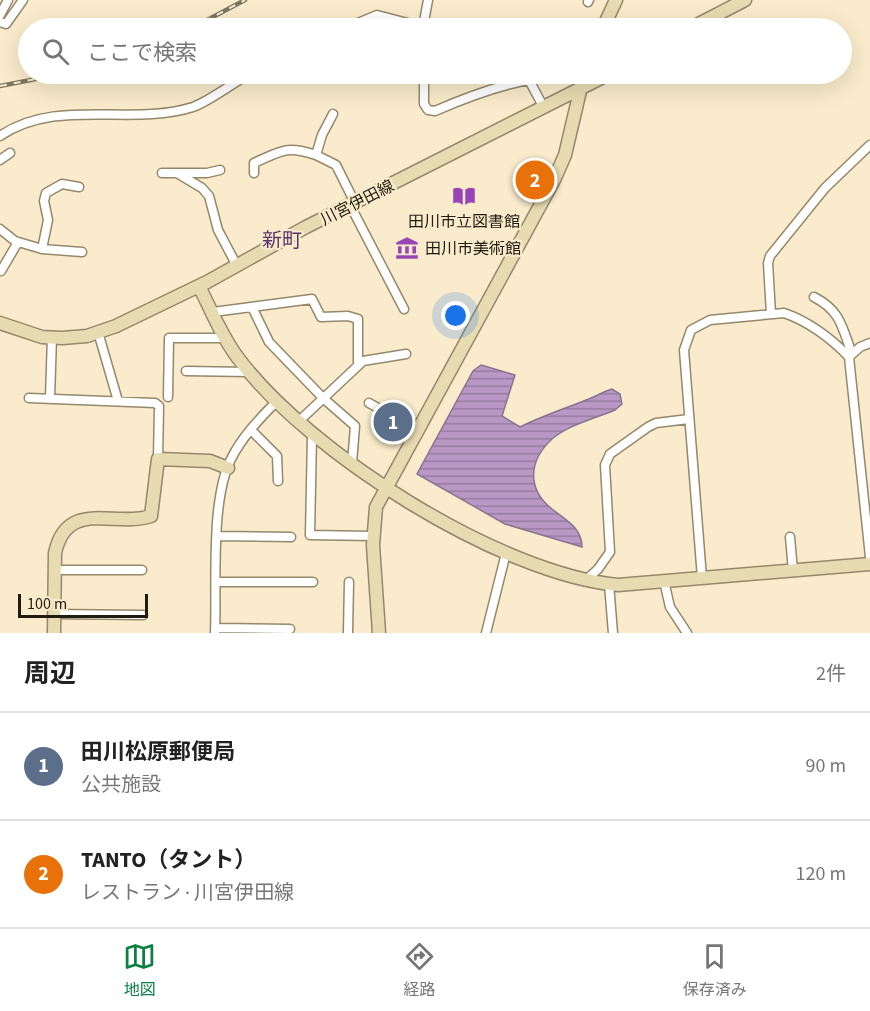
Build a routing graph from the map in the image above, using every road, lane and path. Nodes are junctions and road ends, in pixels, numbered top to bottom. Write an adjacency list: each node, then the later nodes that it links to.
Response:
1 (8, 0): 6 (street)
2 (23, 0): 12 (street)
3 (428, 0): 9 (street)
4 (616, 0): 10 (street)
5 (745, 0): 11 (street)
6 (0, 15)
7 (370, 18): 8 (street)
8 (388, 18)
9 (426, 18)
10 (608, 18)
11 (710, 18)
12 (0, 22)
13 (232, 84): 22 (street)
14 (424, 84): 15 (street)
15 (510, 84)
16 (531, 84): 20 (street)
17 (580, 84): 19 (street)
18 (591, 84): 19 (street, 川宮伊田線)
19 (578, 91): 20 (street, 川宮伊田線); 64 (street)
20 (544, 108): 32 (street, 川宮伊田線)
21 (333, 114): 25 (street)
22 (0, 136)
23 (870, 145): 44 (street)
24 (10, 153): 26 (street)
25 (316, 155): 30 (street); 32 (street)
26 (0, 160)
27 (220, 170): 28 (street)
28 (177, 172): 29 (street); 37 (street)
29 (162, 173)
30 (254, 173)
31 (79, 187): 35 (street)
32 (352, 204): 37 (street, 川宮伊田線); 42 (street)
33 (0, 228): 34 (street)
34 (18, 242): 35 (street); 38 (street)
35 (42, 249): 36 (street)
36 (82, 252)
37 (237, 266): 39 (street, 川宮伊田線)
38 (1, 271)
39 (199, 286): 43 (street); 46 (street, 川宮伊田線)
40 (814, 297): 51 (street)
41 (252, 306): 43 (street); 52 (street); 58 (street)
42 (404, 309)
43 (213, 312): 48 (street)
44 (771, 315): 51 (street); 62 (street)
45 (0, 323): 47 (street, 川宮伊田線)
46 (98, 332): 47 (street, 川宮伊田線); 59 (street)
47 (52, 337): 57 (street)
48 (227, 338): 54 (street); 55 (street)
49 (870, 343): 51 (street)
50 (406, 354): 52 (street)
51 (851, 355): 77 (street)
52 (358, 365): 58 (street)
53 (186, 371): 54 (street)
54 (249, 372): 60 (street)
55 (168, 397)
56 (29, 398): 57 (street)
57 (50, 398): 59 (street)
58 (323, 398): 63 (street); 68 (street)
59 (118, 401): 67 (street)
60 (277, 401): 63 (street); 65 (street)
61 (369, 403): 64 (street)
62 (689, 420): 82 (street); 87 (street)
63 (298, 422): 66 (street)
64 (416, 429): 71 (street)
65 (251, 430): 69 (street); 70 (street)
66 (312, 435): 68 (street); 73 (street)
67 (158, 459): 69 (street); 79 (street)
68 (352, 464): 71 (street)
69 (228, 468): 72 (street)
70 (278, 481)
71 (385, 485): 73 (street); 76 (street)
72 (218, 536): 74 (street); 84 (street)
73 (373, 536): 95 (street)
74 (291, 537)
75 (790, 537): 81 (street)
76 (506, 553): 87 (street); 96 (street)
77 (870, 557)
78 (870, 564): 81 (street)
79 (55, 570): 80 (street); 89 (street)
80 (142, 570)
81 (794, 571): 82 (street)
82 (702, 578): 83 (street)
83 (664, 581): 88 (street); 98 (street)
84 (217, 582): 85 (street); 92 (street)
85 (314, 582)
86 (348, 582): 94 (street)
87 (585, 582): 88 (street)
88 (609, 584): 97 (street)
89 (54, 614): 90 (street); 93 (street)
90 (143, 615)
91 (290, 629): 92 (street)
92 (215, 630)
93 (54, 633)
94 (348, 633)
95 (379, 633)
96 (486, 633)
97 (613, 633)
98 (687, 633)

